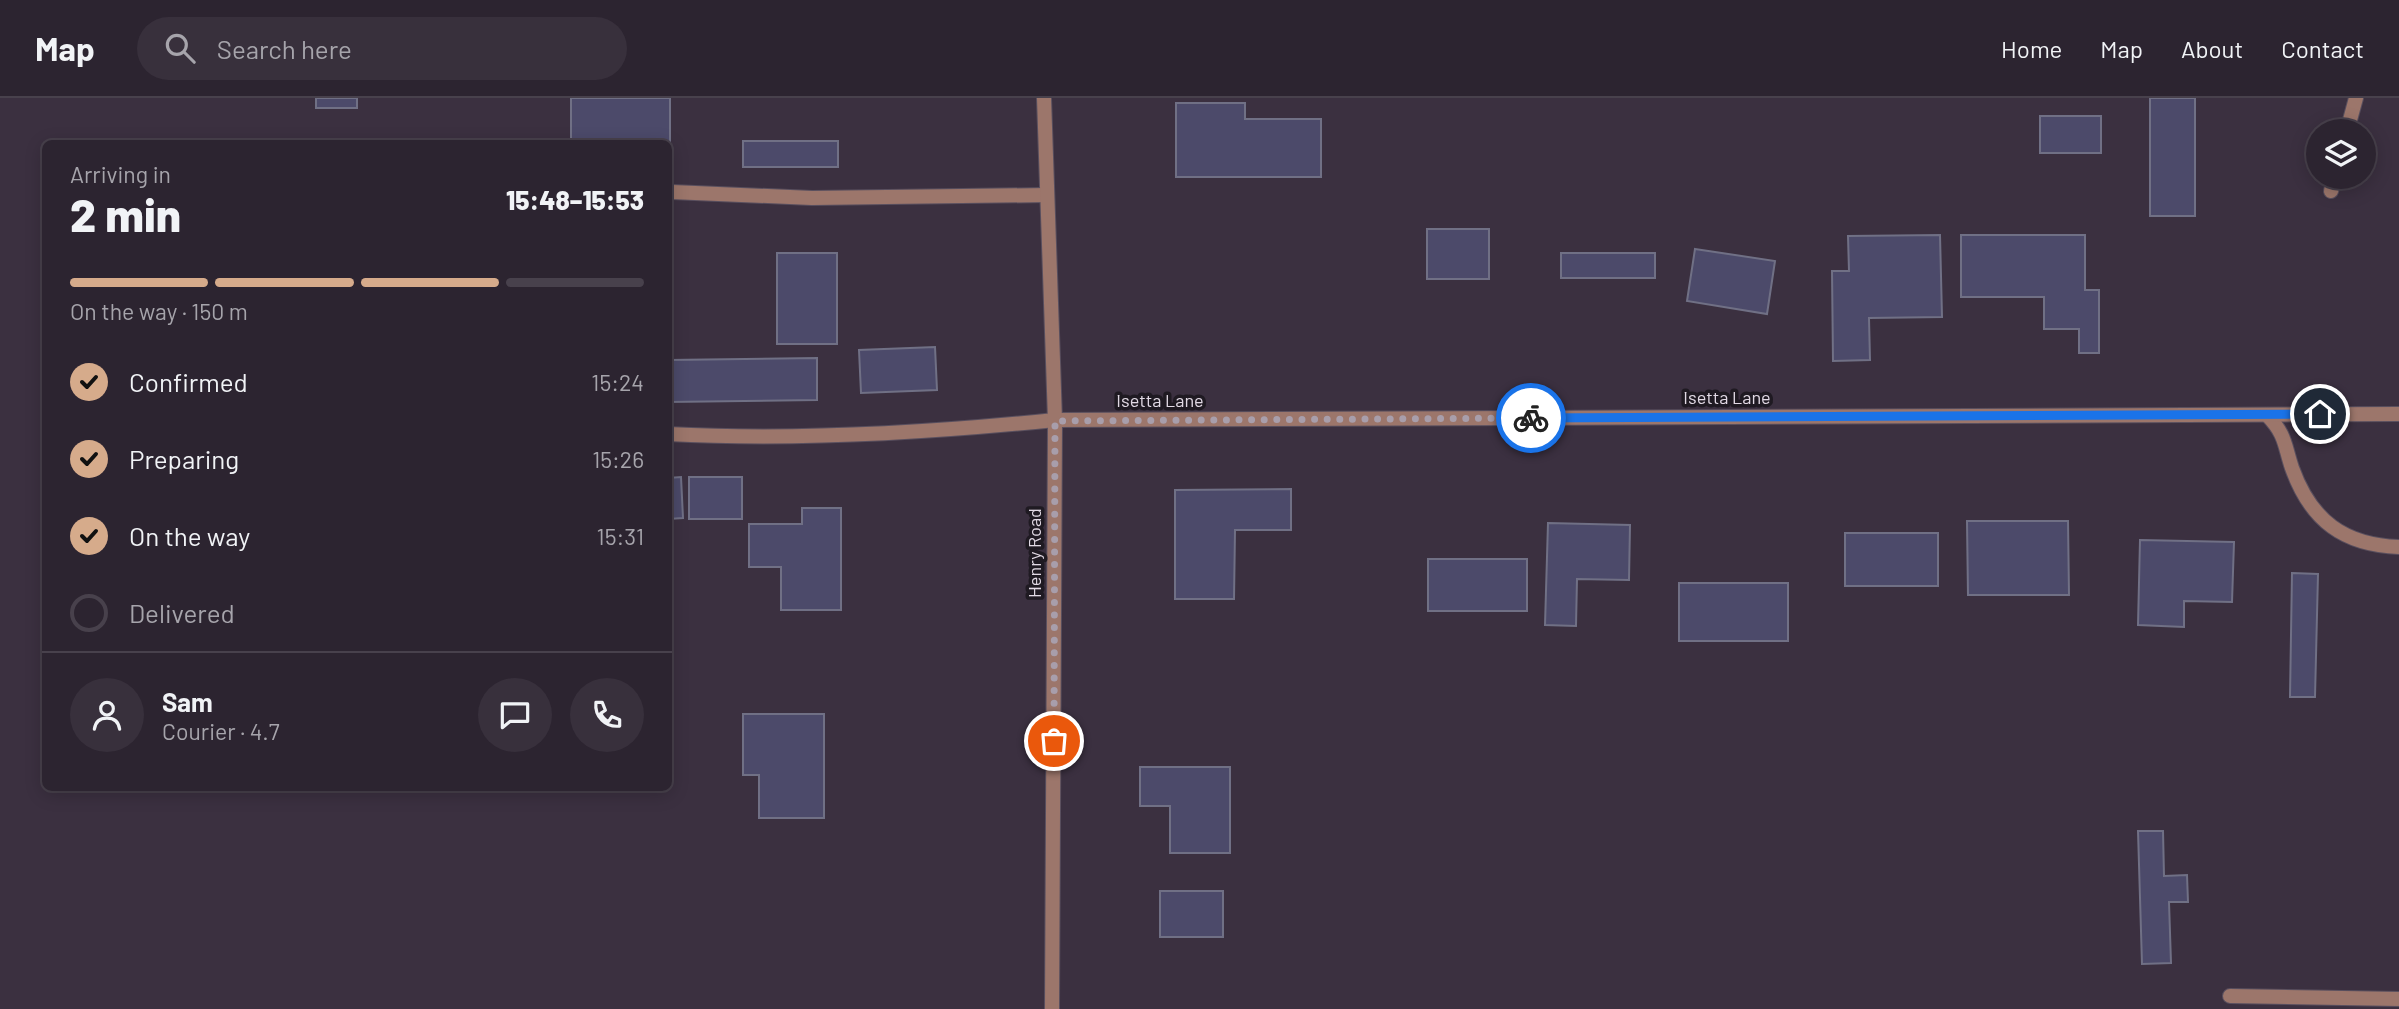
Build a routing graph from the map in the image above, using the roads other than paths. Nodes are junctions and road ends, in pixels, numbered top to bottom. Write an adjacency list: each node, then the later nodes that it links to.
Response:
1 (1044, 98): 5 (street, Henry Road)
2 (2356, 98): 3 (street)
3 (2350, 119)
4 (672, 192): 5 (street)
5 (1047, 195): 8 (street, Henry Road)
6 (2399, 414): 7 (street, Isetta Lane)
7 (2267, 415): 8 (street, Isetta Lane); 10 (street)
8 (1055, 421): 9 (street, Isetta Lane); 13 (street, Henry Road)
9 (672, 434)
10 (2399, 547)
11 (2230, 996): 12 (street)
12 (2399, 999)
13 (1052, 1009)

